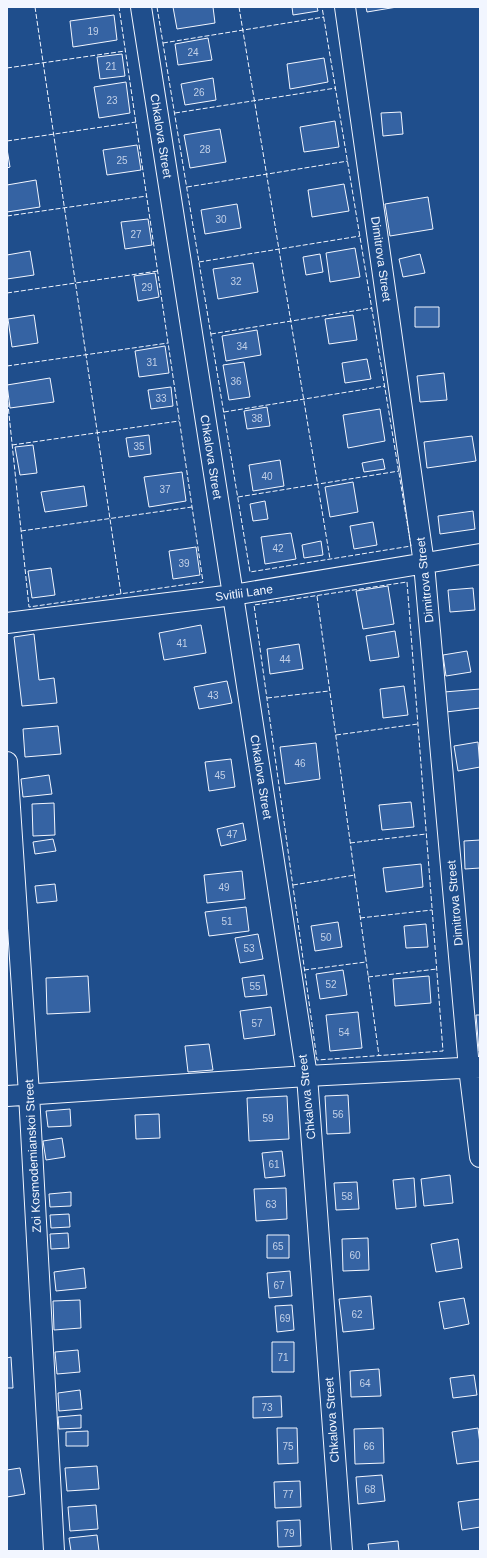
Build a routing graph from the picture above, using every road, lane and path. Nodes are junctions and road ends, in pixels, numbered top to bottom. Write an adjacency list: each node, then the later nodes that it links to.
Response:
1 (141, 7): 5 (street, Chkalova Street)
2 (345, 7): 4 (street, Dimitrova Street)
3 (480, 554): 4 (street, Svitlii Lane)
4 (424, 564): 5 (street, Svitlii Lane); 8 (street, Dimitrova Street)
5 (233, 595): 6 (street, Svitlii Lane); 9 (street, Chkalova Street)
6 (7, 623)
7 (7, 762): 10 (street, Zoi Kosmodemianskoi Street)
8 (475, 1068): 9 (street); 12 (street, Dimitrova Street)
9 (306, 1076): 10 (street); 14 (street, Chkalova Street)
10 (30, 1094): 11 (street); 13 (street, Zoi Kosmodemianskoi Street)
11 (7, 1096)
12 (480, 1157)
13 (54, 1551)
14 (342, 1551)

